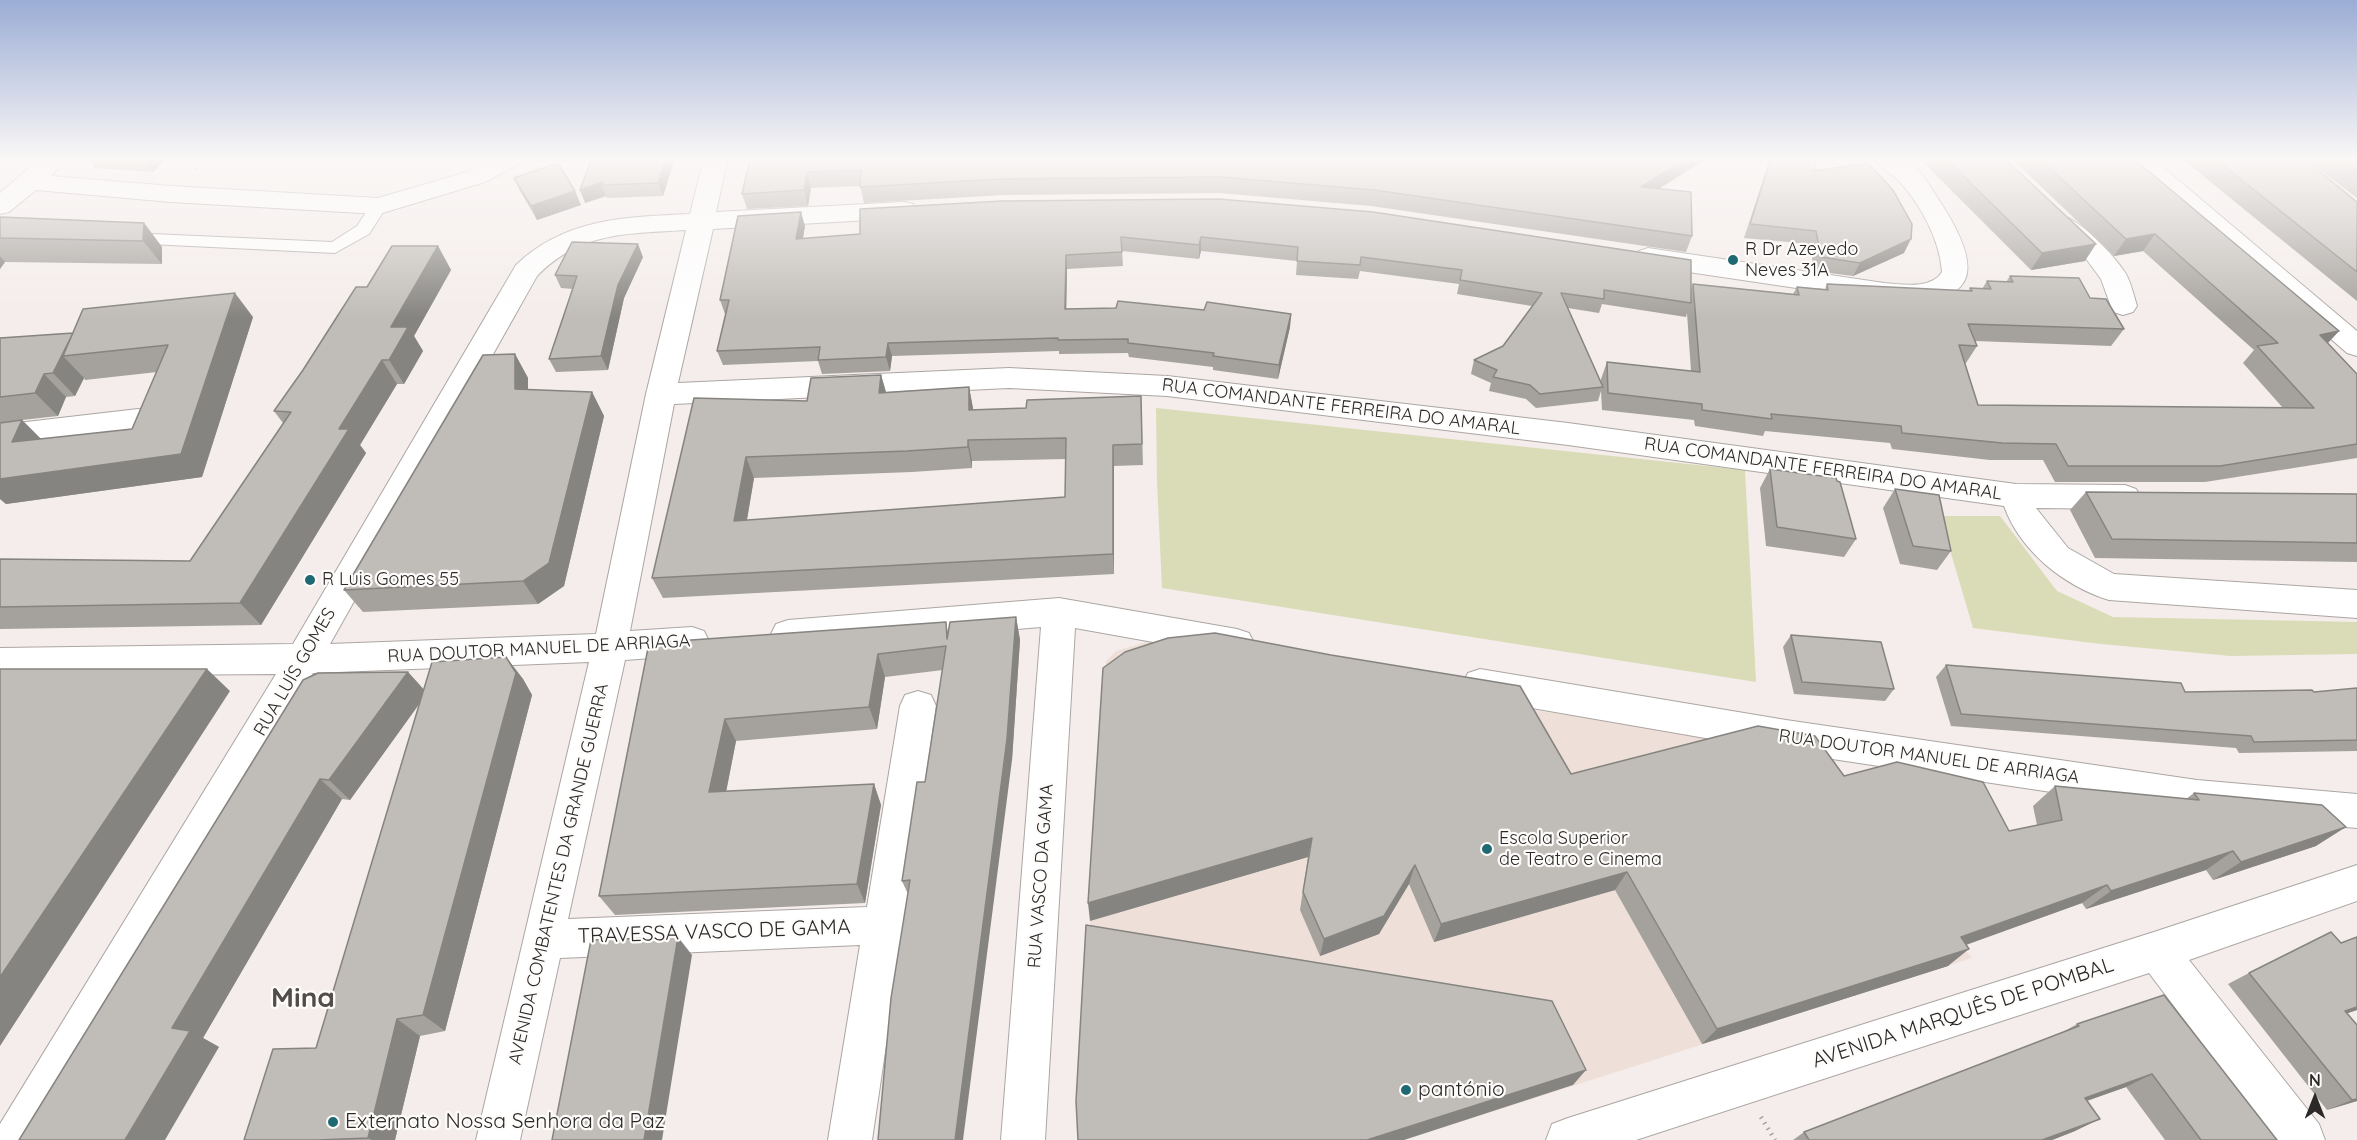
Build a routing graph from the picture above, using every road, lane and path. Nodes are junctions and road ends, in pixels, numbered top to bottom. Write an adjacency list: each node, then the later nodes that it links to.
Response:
1 (376, 211): 8 (lane)
2 (705, 211): 7 (street, AVENIDA COMBATENTES DA GRANDE GUERRA)
3 (879, 211): 7 (street, RUA LUÍS GOMES)
4 (1931, 211): 9 (street)
5 (2048, 211): 10 (street)
6 (2199, 211): 11 (street)
7 (703, 220): 12 (street, AVENIDA COMBATENTES DA GRANDE GUERRA); 23 (street, RUA LUÍS GOMES)
8 (113, 237)
9 (1628, 254)
10 (2123, 306)
11 (2357, 346)
12 (662, 394): 15 (street, RUA COMANDANTE FERREIRA DO AMARAL); 21 (street, AVENIDA COMBATENTES DA GRANDE GUERRA)
13 (138, 420): 14 (street)
14 (0, 436)
15 (2016, 496): 16 (street, RUA COMANDANTE FERREIRA DO AMARAL); 17 (street)
16 (2155, 497)
17 (2357, 604)
18 (1059, 612): 19 (street); 22 (street); 35 (street, RUA VASCO DA GAMA)
19 (754, 636)
20 (718, 639): 21 (street, RUA DOUTOR MANUEL DE ARRIAGA)
21 (610, 648): 23 (street, RUA DOUTOR MANUEL DE ARRIAGA); 30 (street, AVENIDA COMBATENTES DA GRANDE GUERRA)
22 (1268, 648)
23 (303, 659): 24 (street, RUA DOUTOR MANUEL DE ARRIAGA); 32 (street, RUA LUÍS GOMES)
24 (0, 662)
25 (1453, 679): 27 (street, RUA DOUTOR MANUEL DE ARRIAGA)
26 (918, 706): 29 (street)
27 (2357, 811)
28 (2357, 883): 31 (street, AVENIDA MARQUÊS DE POMBAL)
29 (885, 925): 30 (street, TRAVESSA VASCO DE GAMA); 34 (street)
30 (544, 939): 33 (street, AVENIDA COMBATENTES DA GRANDE GUERRA)
31 (2157, 951): 36 (street, AVENIDA MARQUÊS DE POMBAL); 37 (street)
32 (16, 1140)
33 (498, 1140)
34 (850, 1140)
35 (1023, 1140)
36 (1568, 1140)
37 (2303, 1140)

